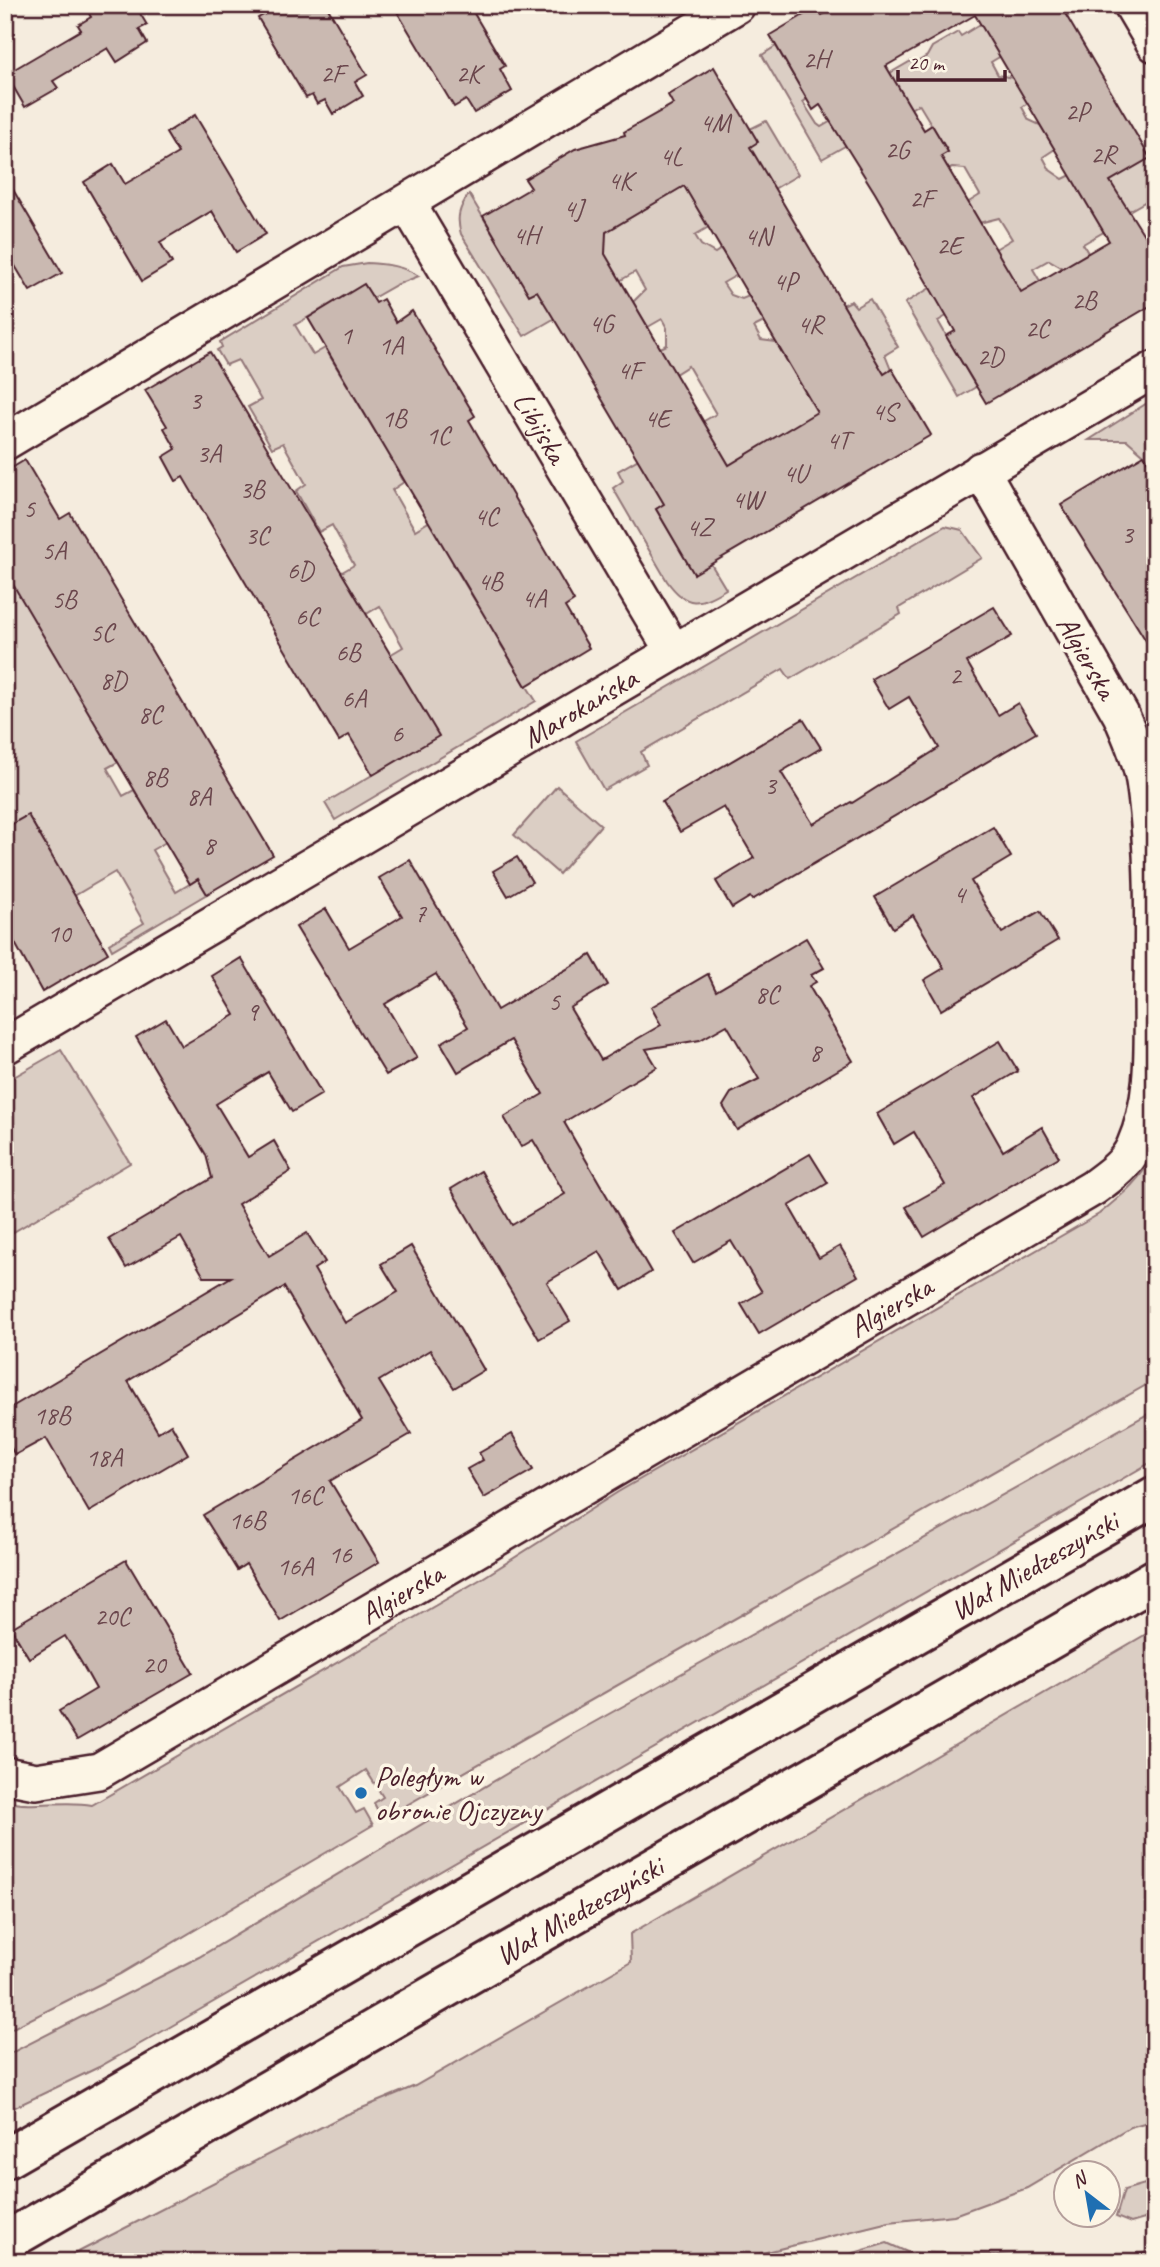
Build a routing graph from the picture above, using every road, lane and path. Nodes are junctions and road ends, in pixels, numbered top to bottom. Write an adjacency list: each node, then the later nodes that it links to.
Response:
1 (737, 5): 4 (street)
2 (1132, 5): 3 (street)
3 (1155, 44)
4 (407, 203): 6 (street); 8 (street, Libijska)
5 (1155, 369): 7 (street, Marokańska)
6 (5, 442)
7 (981, 470): 8 (street, Marokańska); 12 (street, Algierska)
8 (673, 651): 9 (street, Marokańska)
9 (5, 1046)
10 (1155, 1496): 13 (main road, Wał Miedzeszyński)
11 (1155, 1579): 14 (main road, Wał Miedzeszyński)
12 (5, 1775)
13 (5, 2159)
14 (5, 2242)

